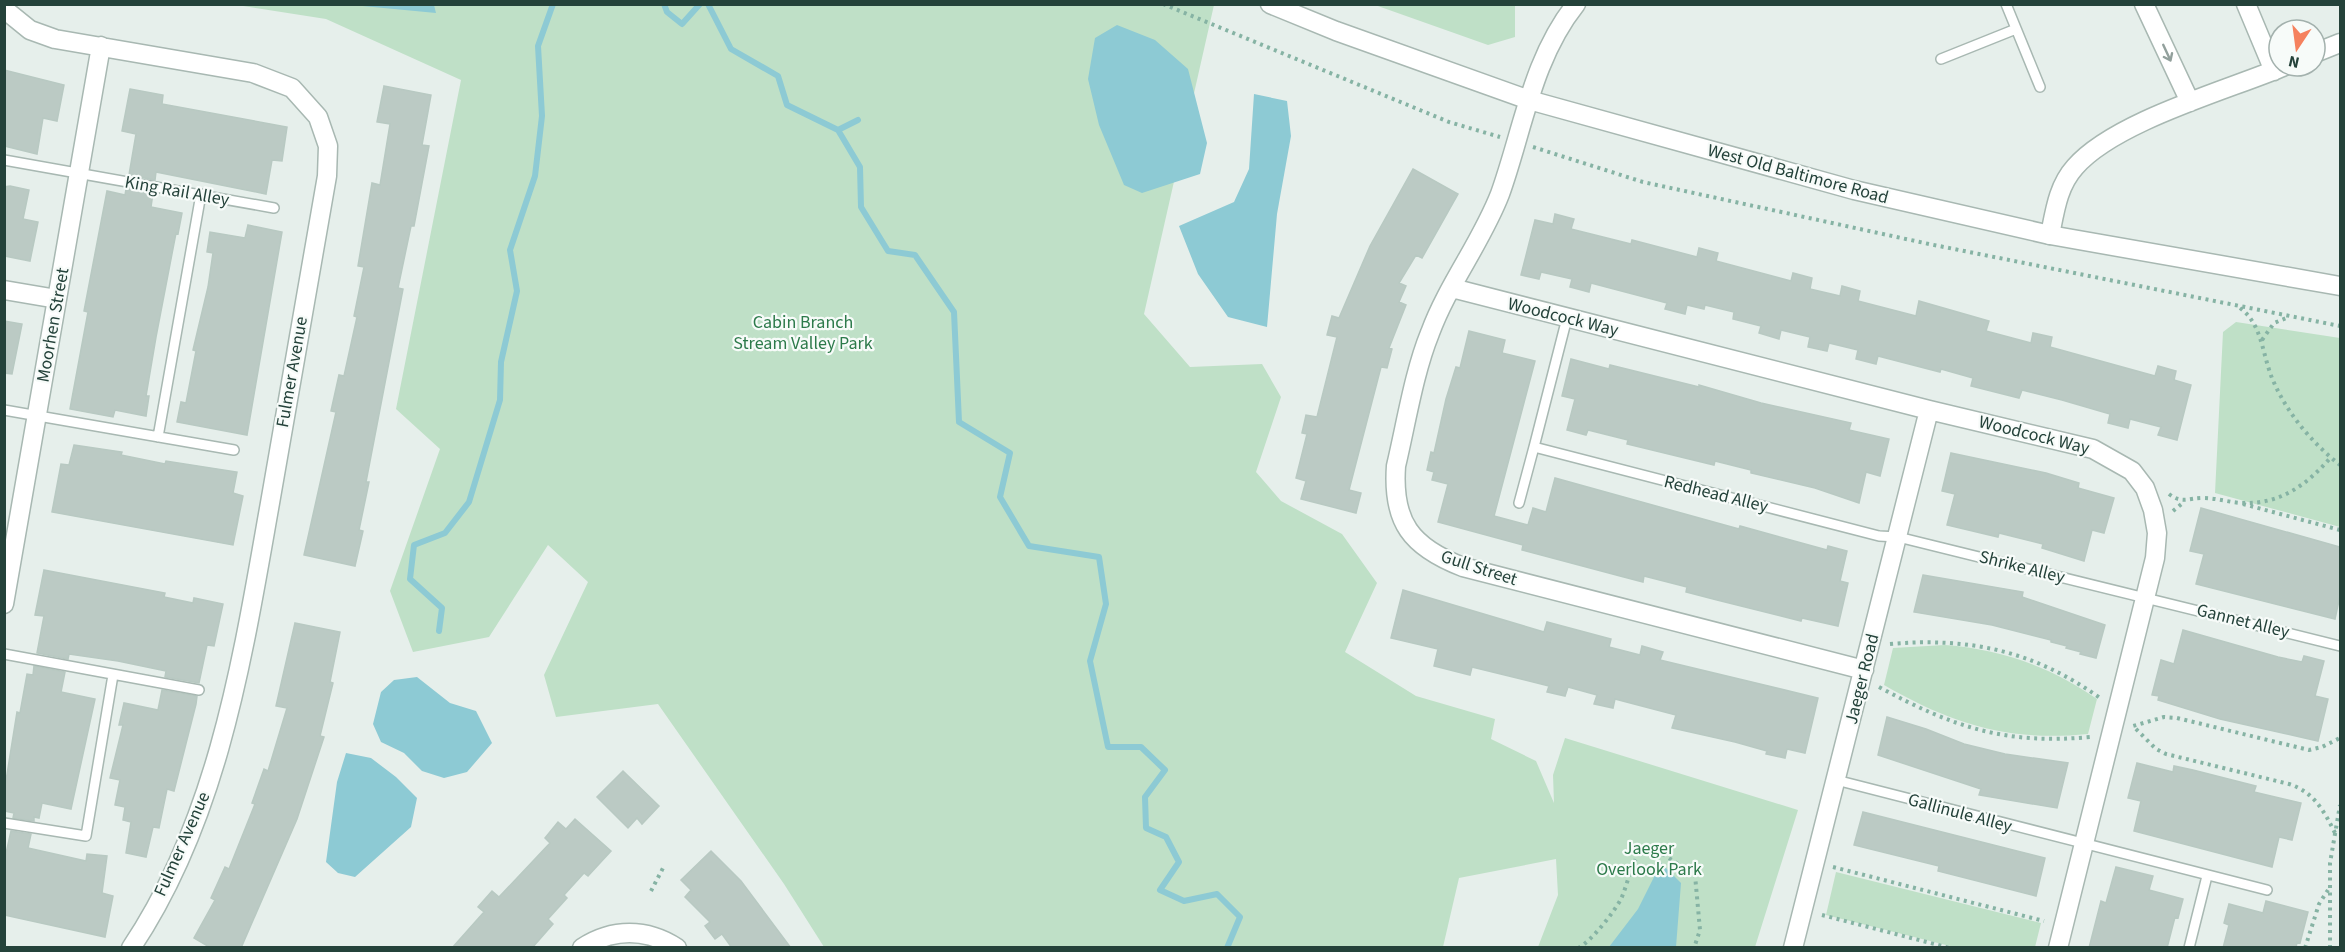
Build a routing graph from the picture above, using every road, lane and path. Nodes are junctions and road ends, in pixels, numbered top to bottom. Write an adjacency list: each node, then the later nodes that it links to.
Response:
1 (1163, 4): 16 (path)
2 (1270, 4): 14 (street, West Old Baltimore Road)
3 (1576, 4): 14 (street, Gull Street)
4 (2006, 4): 8 (lane)
5 (2144, 4): 15 (street, one-way to 15)
6 (2246, 4): 9 (street)
7 (4, 9): 10 (street, Fulmer Avenue)
8 (2016, 29): 11 (lane); 13 (lane)
9 (2267, 45)
10 (101, 46): 19 (street, Moorhen Street); 72 (street, Fulmer Avenue)
11 (1941, 59)
12 (2267, 73): 15 (street)
13 (2040, 87)
14 (1529, 100): 22 (street, West Old Baltimore Road); 24 (street, Gull Street)
15 (2190, 102): 22 (street)
16 (1504, 138)
17 (1527, 145): 27 (path)
18 (4, 160): 19 (lane, King Rail Alley)
19 (79, 174): 20 (lane, King Rail Alley); 26 (street, Moorhen Street)
20 (201, 194): 21 (lane, King Rail Alley); 35 (lane)
21 (274, 208)
22 (2050, 235): 23 (street, West Old Baltimore Road)
23 (2340, 286)
24 (1452, 288): 29 (street, Woodcock Way); 52 (street, Gull Street)
25 (4, 290): 26 (street)
26 (57, 299): 34 (street, Moorhen Street)
27 (2238, 306): 28 (path); 31 (path)
28 (2291, 316): 30 (path); 31 (path)
29 (1568, 318): 33 (street, Woodcock Way); 36 (lane)
30 (2340, 326)
31 (2262, 341): 38 (path)
32 (4, 410): 34 (lane)
33 (1929, 410): 46 (street, Jaeger Road); 47 (street, Woodcock Way)
34 (37, 416): 35 (lane); 48 (street, Moorhen Street)
35 (158, 436): 37 (lane)
36 (1534, 447): 42 (lane); 46 (lane, Redhead Alley)
37 (234, 450)
38 (2331, 457): 39 (path); 43 (path)
39 (2340, 465)
40 (2169, 494): 41 (path)
41 (2184, 502): 43 (path); 44 (path)
42 (1519, 503)
43 (2243, 503): 45 (path)
44 (2173, 511)
45 (2340, 530)
46 (1898, 537): 47 (lane, Shrike Alley); 52 (street, Jaeger Road)
47 (2146, 597): 50 (lane, Gannet Alley); 63 (street, Woodcock Way)
48 (4, 604)
49 (1890, 644): 56 (path)
50 (2340, 646)
51 (4, 654): 53 (lane)
52 (1864, 670): 59 (street, Jaeger Road)
53 (113, 675): 55 (lane); 61 (lane)
54 (1879, 687): 57 (path)
55 (199, 690)
56 (2100, 698)
57 (2090, 737)
58 (2340, 738): 62 (path)
59 (1836, 780): 63 (lane, Gallinule Alley); 77 (street, Jaeger Road)
60 (2340, 805): 62 (path)
61 (4, 823)
62 (2335, 833): 68 (path)
63 (2083, 845): 66 (lane, Gallinule Alley); 79 (street, Woodcock Way)
64 (1833, 867): 71 (path)
65 (663, 868): 69 (path)
66 (2207, 876): 67 (lane, Gallinule Alley); 80 (lane)
67 (2267, 890)
68 (2329, 890): 81 (path); 82 (path)
69 (651, 891)
70 (1822, 915): 78 (path)
71 (2044, 921)
72 (131, 948)
73 (582, 948): 74 (street)
74 (677, 948)
75 (1578, 948): 76 (path)
76 (1694, 948)
77 (1793, 948)
78 (1950, 948)
79 (2058, 948)
80 (2189, 948)
81 (2305, 948)
82 (2330, 948)

